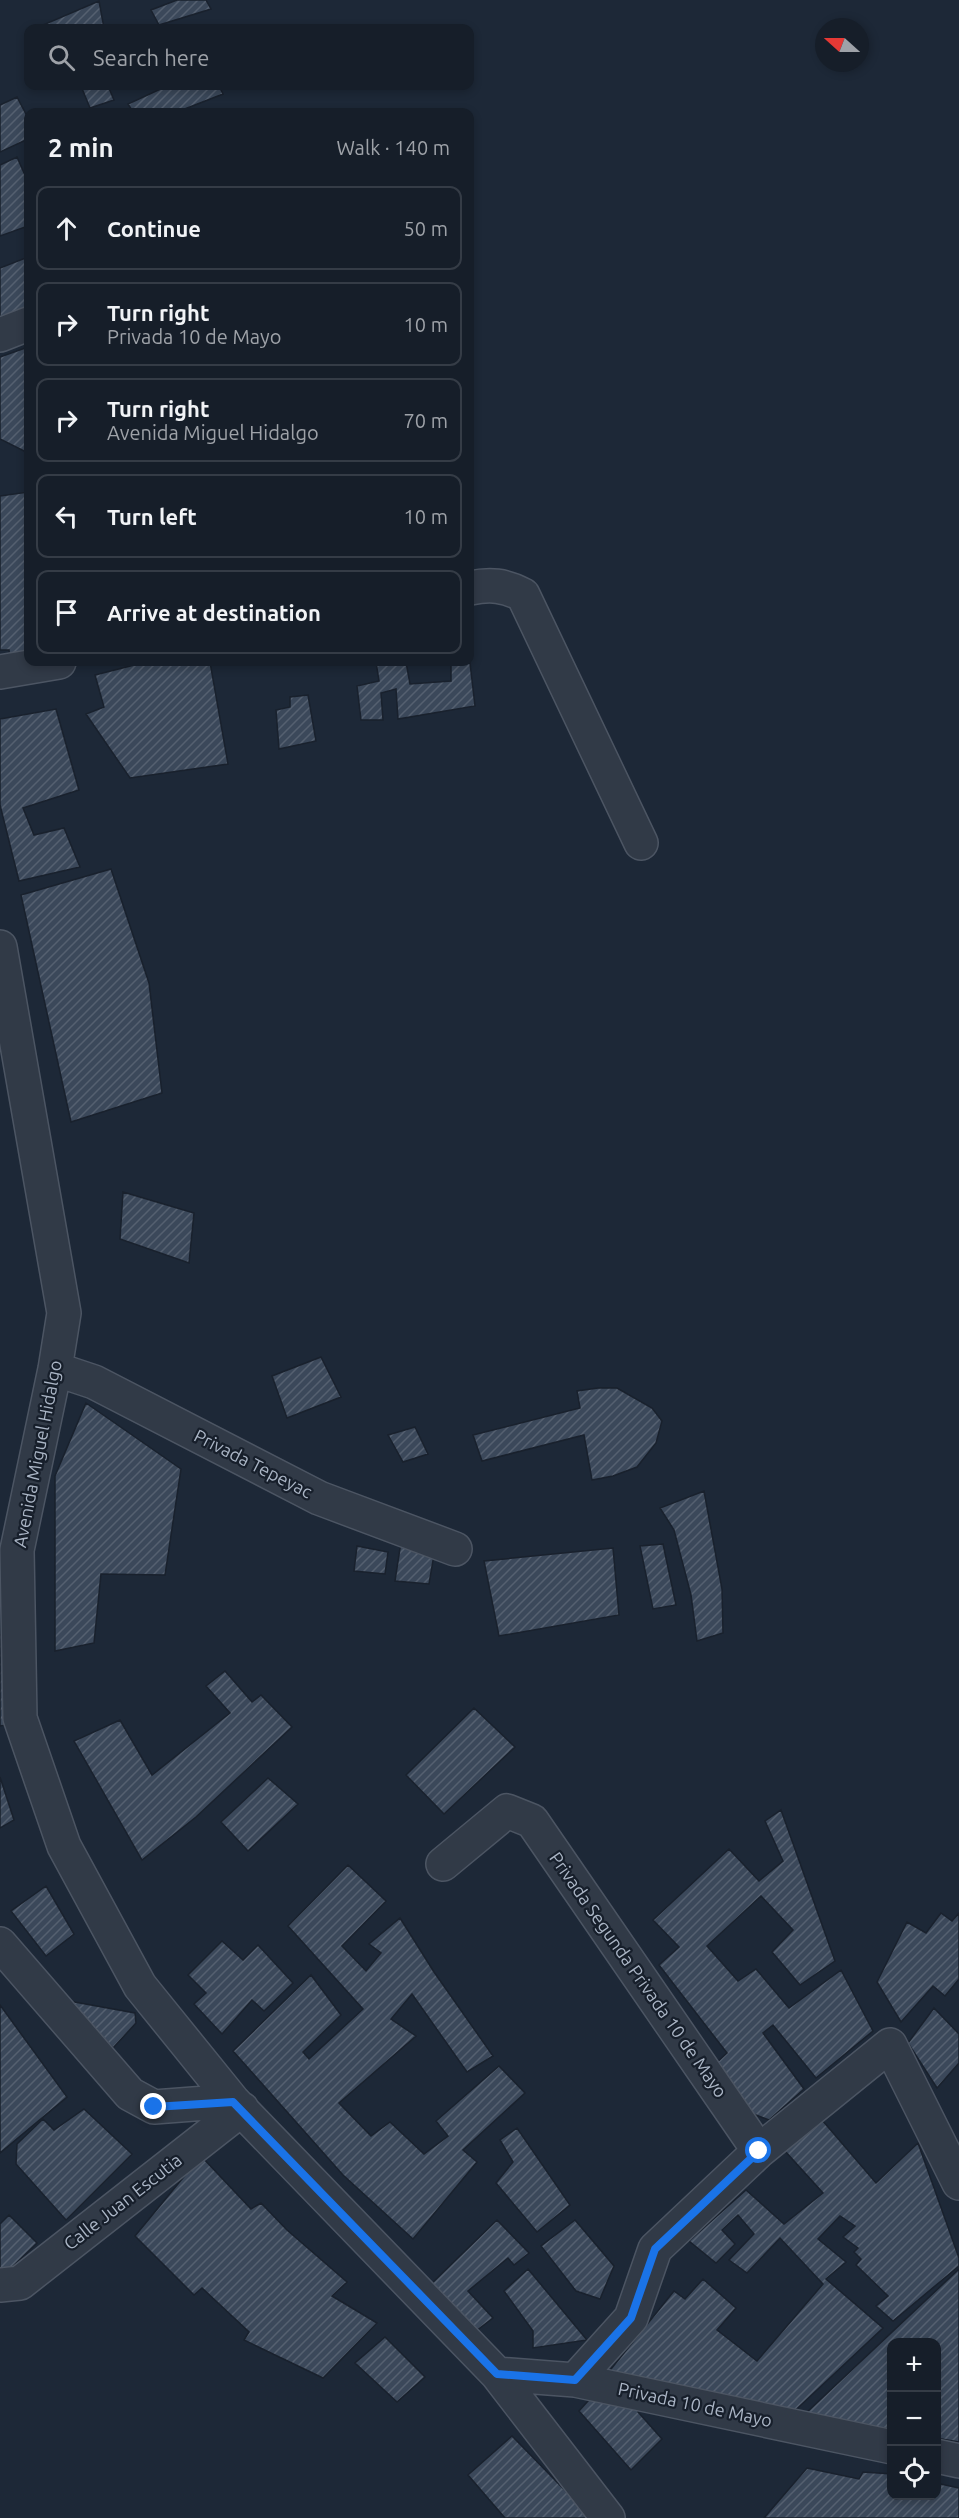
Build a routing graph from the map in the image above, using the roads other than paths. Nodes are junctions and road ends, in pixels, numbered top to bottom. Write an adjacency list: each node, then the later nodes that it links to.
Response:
1 (24, 326): 2 (street)
2 (0, 335)
3 (474, 587): 6 (street)
4 (35, 666): 5 (street)
5 (0, 672)
6 (641, 843)
7 (0, 947): 8 (street, Avenida Miguel Hidalgo)
8 (55, 1369): 9 (street, Privada Tepeyac); 12 (street, Avenida Miguel Hidalgo)
9 (454, 1549)
10 (443, 1864): 13 (street, Privada Segunda Privada 10 de Mayo)
11 (0, 1944): 12 (street)
12 (237, 2105): 15 (street, Calle Juan Escutia); 16 (street, Avenida Miguel Hidalgo)
13 (759, 2151): 14 (street); 17 (street)
14 (955, 2164)
15 (0, 2285)
16 (497, 2374): 17 (street, Privada 10 de Mayo); 21 (street, Avenida Miguel Hidalgo)
17 (575, 2380): 18 (street, Privada 10 de Mayo)
18 (887, 2446)
19 (941, 2457): 20 (street)
20 (959, 2461)
21 (608, 2518)

